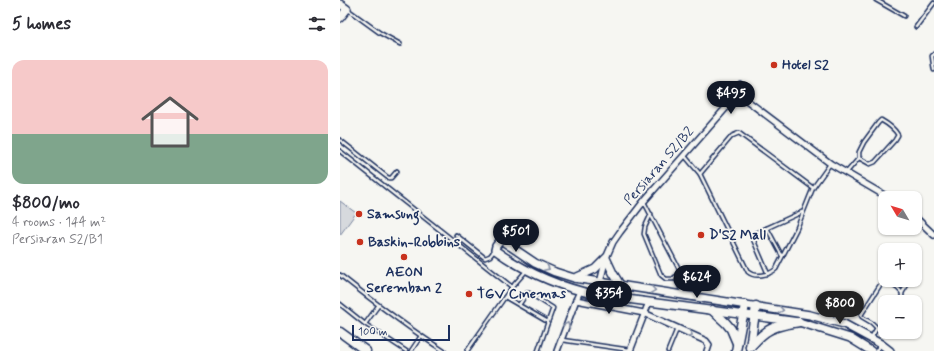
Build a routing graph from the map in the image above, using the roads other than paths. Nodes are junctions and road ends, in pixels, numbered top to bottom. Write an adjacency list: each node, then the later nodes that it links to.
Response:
1 (876, 0): 5 (lane)
2 (934, 3): 7 (lane)
3 (340, 4): 4 (street)
4 (347, 9): 6 (street); 8 (lane)
5 (904, 16)
6 (340, 18)
7 (916, 27)
8 (400, 44)
9 (934, 54): 10 (lane)
10 (934, 70)
11 (740, 83): 12 (lane)
12 (738, 97): 15 (street, Persiaran S2/B2); 17 (street)
13 (340, 140): 18 (lane)
14 (340, 151): 40 (lane)
15 (684, 155): 20 (lane); 23 (street, Persiaran S2/B2)
16 (859, 158): 16 (lane); 19 (lane)
17 (830, 164): 19 (street); 21 (lane)
18 (397, 171)
19 (846, 173): 22 (street)
20 (700, 174): 21 (lane); 34 (lane)
21 (813, 188): 24 (lane)
22 (878, 191)
23 (644, 201): 25 (lane); 32 (street, Persiaran S2/B2)
24 (803, 212): 27 (lane); 31 (lane)
25 (651, 214): 36 (lane); 36 (lane)
26 (922, 224): 29 (street)
27 (767, 228): 31 (lane); 34 (lane)
28 (456, 235): 30 (lane)
29 (934, 235)
30 (495, 250): 33 (street); 37 (street, one-way to 37)
31 (782, 256): 34 (lane)
32 (606, 258): 37 (street); 38 (street, Persiaran S2/B2); 39 (street)
33 (527, 270): 40 (lane); 44 (street)
34 (768, 274)
35 (340, 275): 54 (lane)
36 (675, 277): 47 (lane)
37 (574, 278): 38 (street)
38 (600, 282): 39 (street); 46 (street, Persiaran S2/B2)
39 (621, 286): 47 (street, one-way to 47)
40 (512, 287): 48 (lane)
41 (878, 287): 64 (lane)
42 (896, 287): 45 (lane)
43 (906, 287): 45 (lane)
44 (580, 291): 46 (street); 49 (street)
45 (902, 293)
46 (597, 294): 50 (street)
47 (684, 295): 53 (street)
48 (505, 297): 52 (lane); 77 (lane)
49 (576, 300): 57 (street); 68 (street, one-way to 49)
50 (649, 302): 56 (street); 57 (street)
51 (340, 304): 62 (lane)
52 (519, 305): 60 (lane); 60 (lane)
53 (745, 305): 55 (street); 58 (main road)
54 (378, 306): 62 (lane); 66 (lane)
55 (756, 306): 59 (main road); 67 (street, one-way to 67)
56 (712, 310): 58 (street); 70 (main road)
57 (644, 313): 63 (street); 72 (street)
58 (743, 314): 59 (street); 70 (main road)
59 (754, 316): 61 (street); 71 (main road)
60 (548, 322): 78 (lane)
61 (799, 322): 71 (main road); 82 (street)
62 (365, 324): 74 (lane)
63 (677, 328): 80 (lane); 81 (street, one-way to 81)
64 (877, 328): 67 (lane)
65 (340, 332): 73 (main road)
66 (421, 336): 75 (lane); 76 (lane)
67 (871, 338): 69 (street)
68 (561, 340): 72 (lane); 79 (street)
69 (881, 344): 83 (lane); 84 (street)
70 (737, 347)
71 (749, 349)
72 (630, 350)
73 (366, 351)
74 (406, 351)
75 (411, 351)
76 (444, 351)
77 (467, 351)
78 (538, 351)
79 (557, 351)
80 (668, 351)
81 (706, 351)
82 (871, 351)
83 (876, 351)
84 (890, 351)

